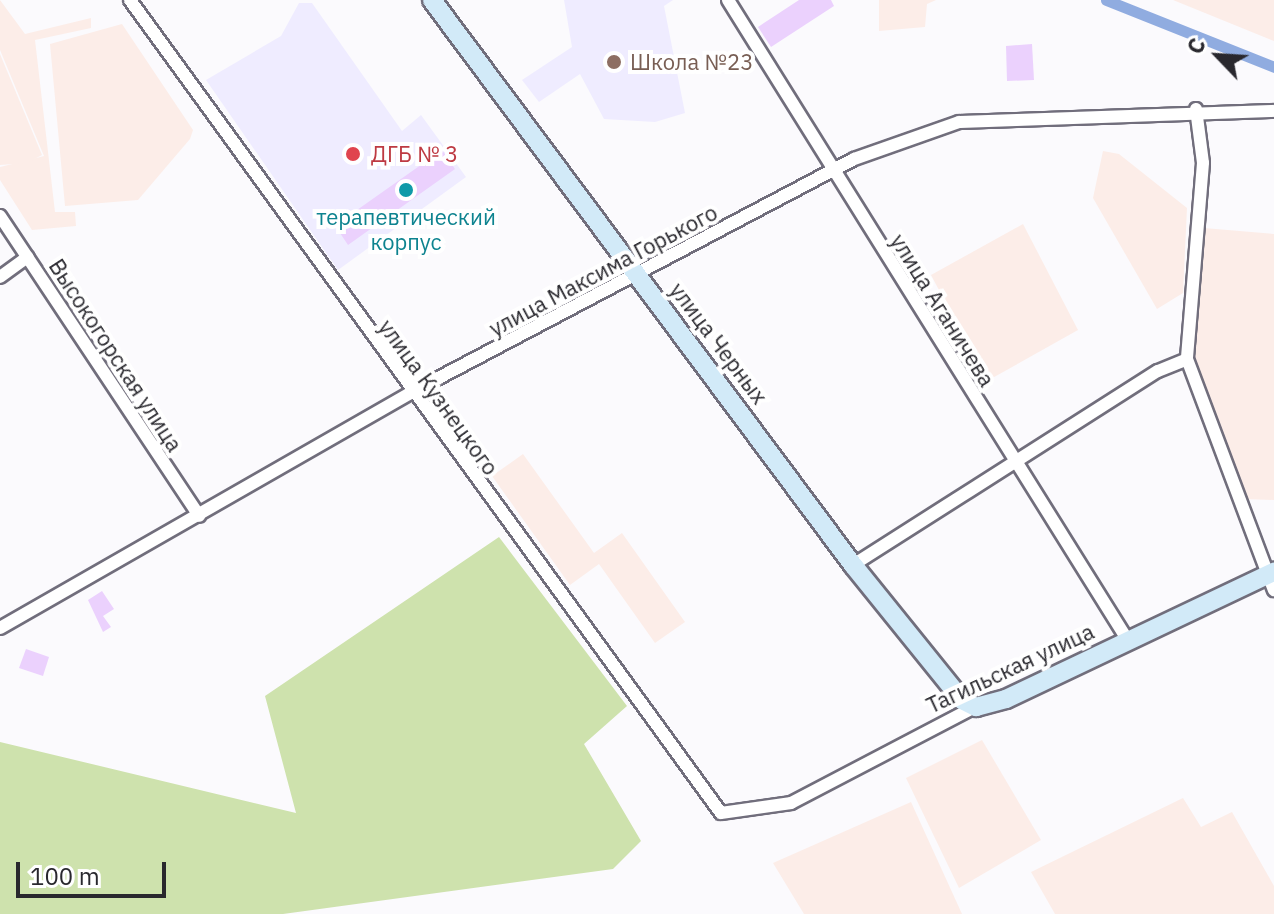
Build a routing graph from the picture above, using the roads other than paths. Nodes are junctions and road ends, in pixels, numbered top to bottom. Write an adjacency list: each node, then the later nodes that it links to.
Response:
1 (130, 0): 12 (street, улица Кузнецкого)
2 (432, 0): 9 (main road, улица Черных)
3 (728, 0): 6 (street, улица Аганичева)
4 (1196, 109): 5 (street, улица Максима Горького); 6 (street, улица Максима Горького); 11 (street)
5 (1274, 111)
6 (831, 171): 9 (street, улица Максима Горького); 13 (street, улица Аганичева)
7 (0, 216): 8 (street, Высокогорская улица)
8 (28, 257): 10 (street); 14 (street, Высокогорская улица)
9 (638, 275): 12 (street, улица Максима Горького); 15 (main road, улица Черных)
10 (0, 277)
11 (1187, 359): 13 (street); 16 (street)
12 (410, 393): 14 (street, улица Максима Горького); 20 (street, улица Кузнецкого)
13 (1018, 465): 15 (street); 18 (street, улица Аганичева)
14 (199, 516): 17 (street, улица Максима Горького)
15 (853, 565): 19 (main road, улица Черных)
16 (1272, 579): 18 (main road, Тагильская улица)
17 (0, 628)
18 (1127, 639): 19 (main road, Тагильская улица)
19 (975, 707): 20 (street, Тагильская улица)
20 (721, 813)

